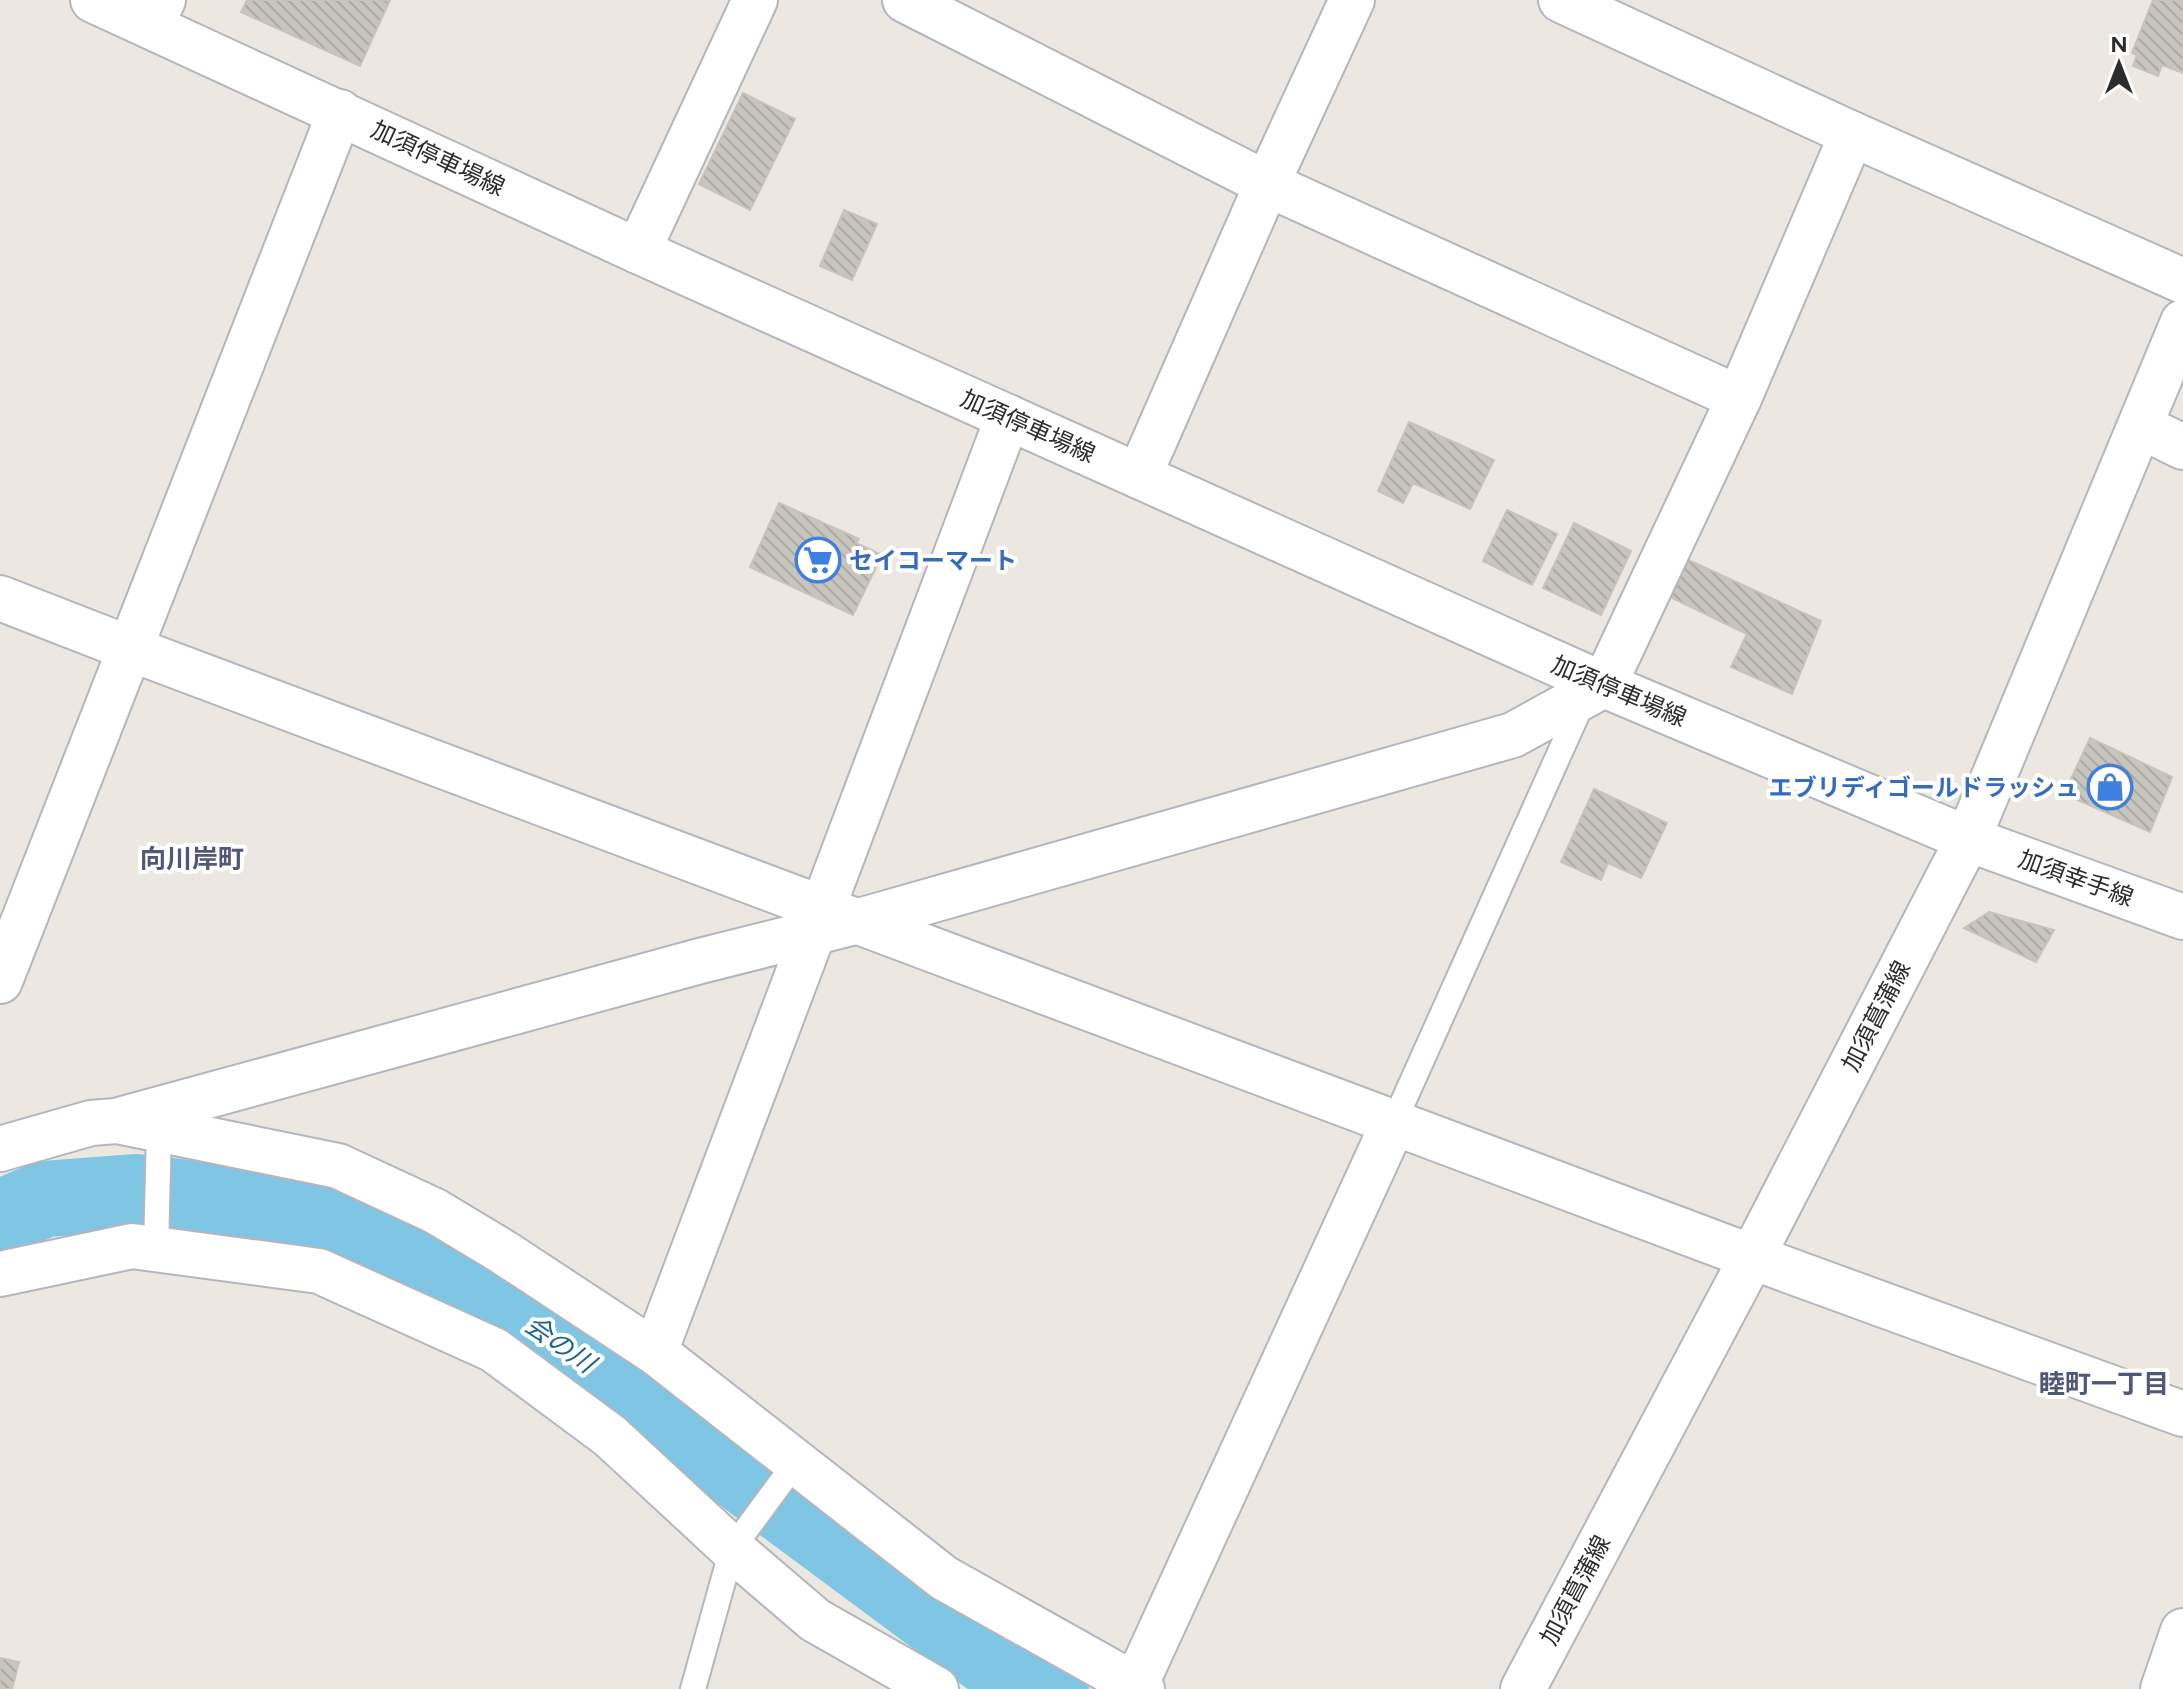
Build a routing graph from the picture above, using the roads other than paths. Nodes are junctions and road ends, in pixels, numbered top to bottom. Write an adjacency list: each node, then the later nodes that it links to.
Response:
1 (93, 0): 6 (street, 加須停車場線)
2 (755, 0): 10 (street)
3 (905, 0): 9 (street)
4 (1352, 0): 9 (street)
5 (1561, 0): 8 (street)
6 (157, 13): 7 (street, 加須停車場線)
7 (340, 112): 10 (street, 加須停車場線); 19 (street)
8 (1852, 134): 11 (street); 13 (street)
9 (1267, 184): 13 (street); 17 (street)
10 (638, 251): 14 (street, 加須停車場線)
11 (2183, 281)
12 (2183, 322): 15 (street, 加須菖蒲線)
13 (1739, 398): 20 (street)
14 (1008, 417): 17 (street, 加須停車場線); 23 (street)
15 (2140, 426): 16 (street); 21 (street, 加須菖蒲線)
16 (2183, 447)
17 (1139, 476): 20 (street, 加須停車場線)
18 (0, 598): 19 (street)
19 (131, 649): 23 (street); 24 (street)
20 (1595, 690): 21 (street, 加須停車場線); 23 (street); 26 (lane)
21 (1968, 839): 22 (street, 加須幸手線); 30 (street, 加須菖蒲線)
22 (2183, 917)
23 (832, 921): 25 (street); 26 (street); 32 (street)
24 (0, 981)
25 (116, 1121): 27 (street); 28 (street)
26 (1394, 1122): 30 (street); 37 (street)
27 (159, 1130): 29 (lane); 32 (street)
28 (0, 1149)
29 (156, 1250): 31 (street); 35 (street)
30 (1752, 1257): 33 (street); 40 (street, 加須菖蒲線)
31 (0, 1274)
32 (655, 1352): 34 (street)
33 (2183, 1414)
34 (796, 1462): 35 (lane); 37 (street)
35 (732, 1549): 38 (lane); 39 (street)
36 (2183, 1631): 41 (street)
37 (1139, 1688)
38 (693, 1689)
39 (936, 1689)
40 (1523, 1689)
41 (2163, 1689)

